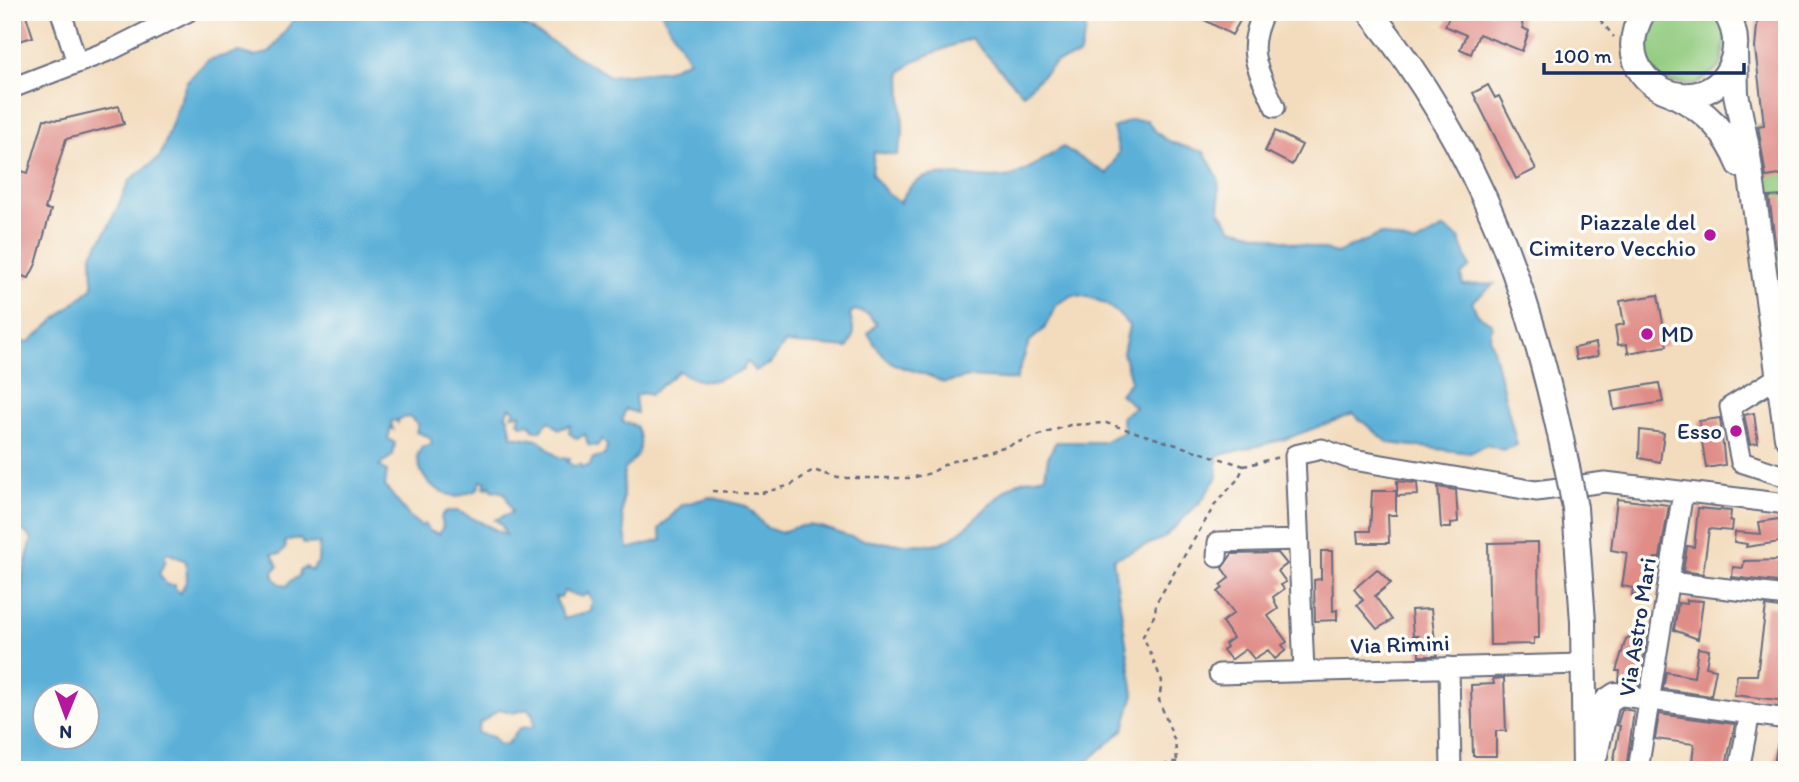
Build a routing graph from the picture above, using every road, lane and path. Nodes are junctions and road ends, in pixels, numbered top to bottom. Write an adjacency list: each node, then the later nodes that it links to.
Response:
1 (61, 12): 9 (street)
2 (187, 12): 9 (street)
3 (1264, 12): 12 (street)
4 (1370, 12): 26 (main road, bridge)
5 (1617, 12): 8 (main road)
6 (1643, 12): 8 (main road)
7 (1734, 28): 11 (main road); 13 (main road)
8 (1632, 43): 11 (main road)
9 (77, 63): 10 (street)
10 (12, 88)
11 (1673, 94): 13 (main road)
12 (1275, 107)
13 (1752, 191): 14 (main road)
14 (1778, 377): 15 (main road); 18 (street)
15 (1786, 428)
16 (1295, 455): 17 (path); 20 (street); 22 (street)
17 (1244, 466): 19 (path); 34 (path)
18 (1787, 477)
19 (712, 491)
20 (1683, 492): 21 (street); 24 (street, Via Astro Mari)
21 (1787, 504)
22 (1298, 540): 23 (street); 28 (street)
23 (1217, 557)
24 (1670, 582): 25 (street); 31 (street, Via Astro Mari)
25 (1787, 596)
26 (1583, 664): 27 (street, Via Rimini); 38 (main road)
27 (1449, 667): 28 (street, Via Rimini); 37 (street)
28 (1304, 672): 29 (street, Via Rimini)
29 (1219, 674)
30 (1616, 695): 31 (street); 39 (main road)
31 (1650, 699): 32 (street); 40 (street, Via Astro Mari)
32 (1749, 713): 33 (street); 41 (street)
33 (1787, 719)
34 (1179, 762): 35 (path); 36 (path)
35 (1154, 770)
36 (1178, 770)
37 (1451, 770)
38 (1586, 770)
39 (1591, 770)
40 (1638, 770)
41 (1739, 770)

